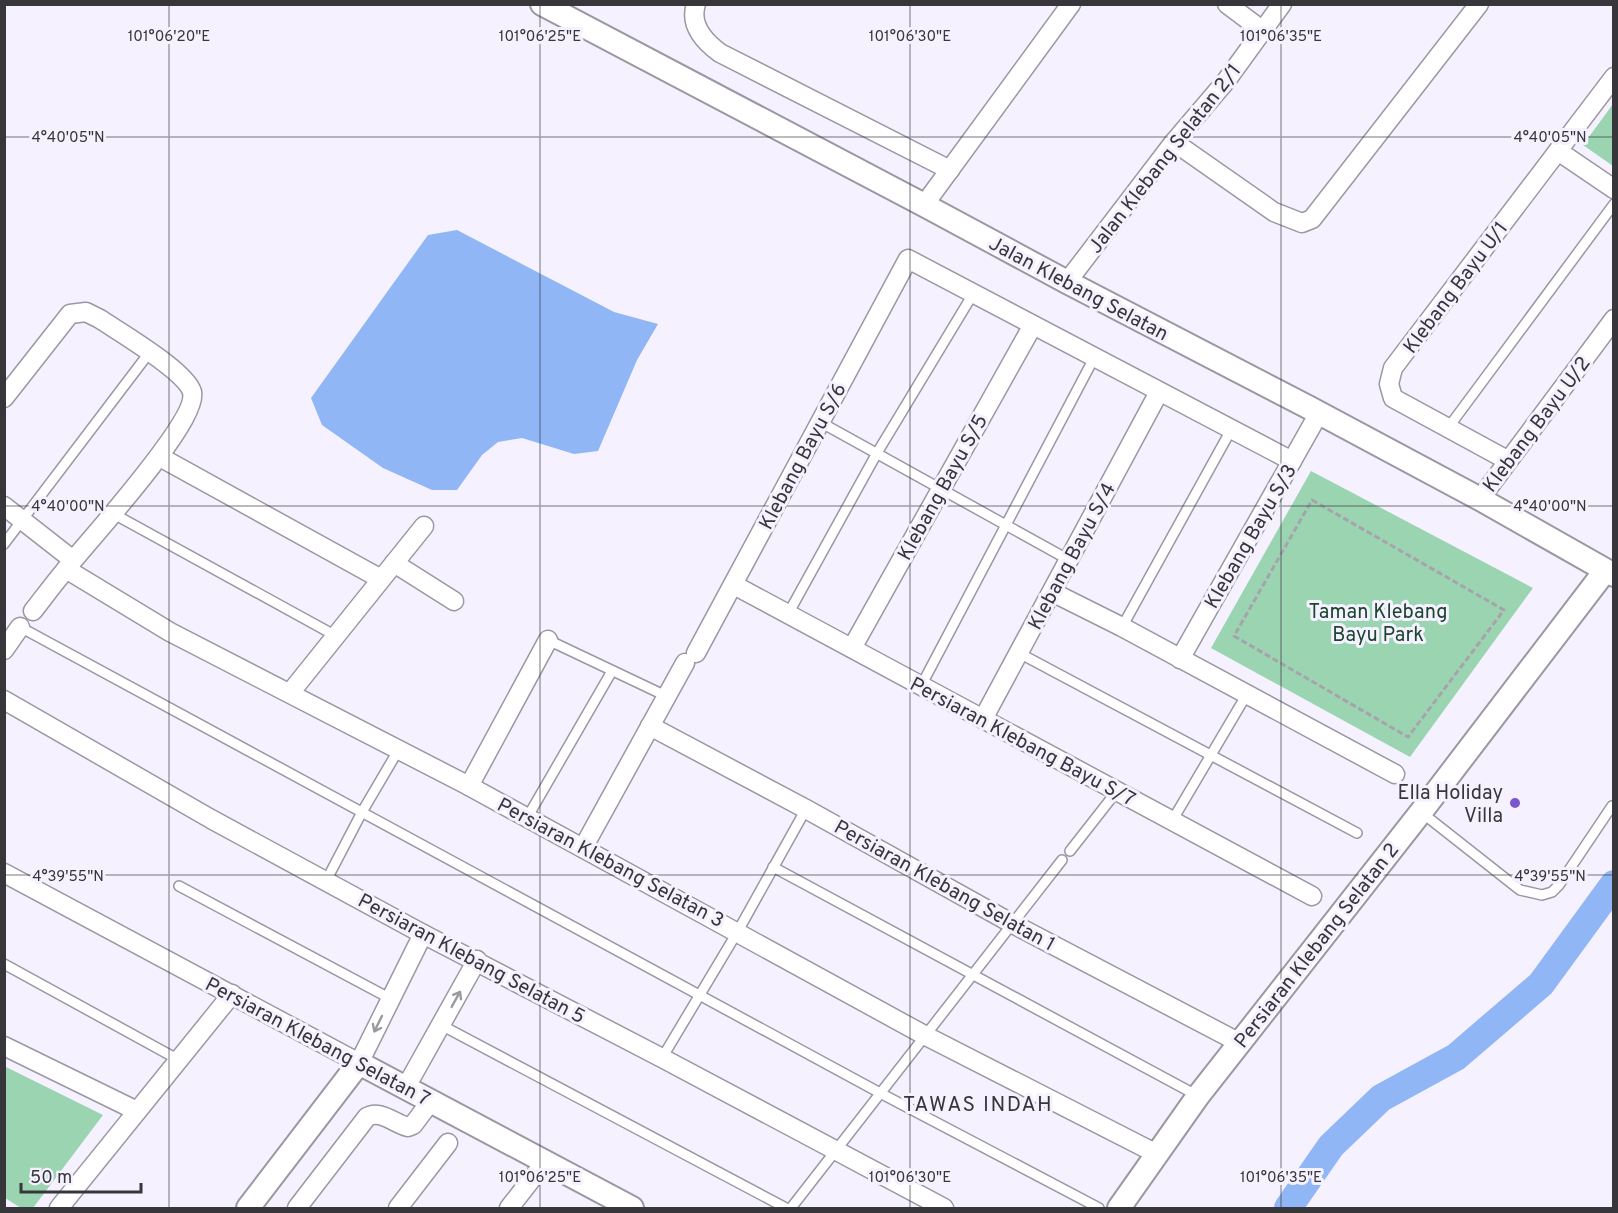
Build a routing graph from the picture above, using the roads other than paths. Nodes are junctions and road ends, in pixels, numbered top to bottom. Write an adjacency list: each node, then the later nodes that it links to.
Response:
1 (542, 4): 14 (street, Jalan Klebang Selatan)
2 (1071, 4): 11 (street)
3 (1227, 4): 7 (street)
4 (1282, 4): 7 (street, Jalan Klebang Selatan 2/1)
5 (1479, 4): 9 (street)
6 (695, 7): 11 (street)
7 (1263, 31): 9 (street, Jalan Klebang Selatan 2/1)
8 (1614, 77): 10 (street, Klebang Bayu U/1)
9 (1174, 142): 15 (street, Jalan Klebang Selatan 2/1)
10 (1558, 151): 12 (street); 26 (street, Klebang Bayu U/1)
11 (950, 170): 14 (street)
12 (1614, 189)
13 (1614, 204): 26 (lane)
14 (924, 205): 15 (street, Jalan Klebang Selatan)
15 (1067, 282): 24 (street, Jalan Klebang Selatan)
16 (973, 294): 18 (street); 25 (street, Klebang Bayu S/6); 28 (lane)
17 (1614, 319): 19 (street, Klebang Bayu U/2)
18 (1033, 325): 21 (street); 32 (street, Klebang Bayu S/5)
19 (1608, 339): 30 (street, Klebang Bayu U/2)
20 (149, 353): 23 (street); 29 (street); 36 (lane)
21 (1094, 358): 22 (street); 37 (lane)
22 (1160, 392): 27 (street); 40 (street, Klebang Bayu S/4)
23 (4, 398)
24 (1319, 413): 31 (street, Klebang Bayu S/3); 33 (street, Jalan Klebang Selatan)
25 (820, 422): 28 (lane); 45 (street, Klebang Bayu S/6)
26 (1448, 428): 30 (street, Klebang Bayu U/1)
27 (1232, 430): 31 (street); 51 (lane)
28 (877, 453): 32 (lane); 49 (lane)
29 (160, 457): 35 (street); 44 (street)
30 (1507, 460): 33 (street, Klebang Bayu U/2)
31 (1292, 461): 57 (street, Klebang Bayu S/3)
32 (941, 489): 37 (lane); 54 (street, Klebang Bayu S/5)
33 (1480, 499): 43 (street, Jalan Klebang Selatan)
34 (4, 506): 36 (street, Persiaran Klebang Selatan 3)
35 (112, 513): 42 (street); 52 (lane)
36 (23, 520): 39 (lane); 42 (street, Persiaran Klebang Selatan 3)
37 (1006, 525): 40 (lane); 59 (lane)
38 (424, 526): 41 (street)
39 (4, 544)
40 (1069, 560): 46 (street, Klebang Bayu S/4)
41 (394, 563): 44 (street); 47 (street)
42 (70, 565): 48 (street); 60 (street, Persiaran Klebang Selatan 3)
43 (1609, 573): 74 (street, Persiaran Klebang Selatan 2)
44 (381, 579): 52 (street)
45 (734, 585): 49 (street, Persiaran Klebang Bayu S/7); 62 (street, Klebang Bayu S/6)
46 (1052, 592): 51 (street); 56 (street, Klebang Bayu S/4)
47 (454, 601)
48 (33, 611)
49 (788, 614): 54 (street, Persiaran Klebang Bayu S/7)
50 (20, 627): 55 (street); 73 (lane)
51 (1122, 627): 57 (street)
52 (336, 636): 60 (street)
53 (548, 640): 58 (lane); 69 (street)
54 (852, 648): 59 (street, Persiaran Klebang Bayu S/7)
55 (4, 650)
56 (1019, 652): 64 (street, Klebang Bayu S/4); 67 (lane)
57 (1180, 659): 61 (street)
58 (612, 671): 62 (lane); 75 (lane)
59 (921, 686): 64 (street, Persiaran Klebang Bayu S/7)
60 (290, 693): 66 (street, Persiaran Klebang Selatan 3)
61 (1247, 694): 67 (lane); 68 (street)
62 (666, 696): 65 (street, Klebang Bayu S/6)
63 (4, 700): 83 (street, Persiaran Klebang Selatan 5)
64 (983, 719): 70 (street, Persiaran Klebang Bayu S/7)
65 (650, 726): 72 (street, Persiaran Klebang Selatan 1); 78 (street, Klebang Bayu S/6)
66 (399, 748): 69 (street, Persiaran Klebang Selatan 3); 73 (lane)
67 (1211, 755): 76 (lane); 77 (lane)
68 (1395, 774)
69 (469, 786): 75 (street, Persiaran Klebang Selatan 3)
70 (1117, 791): 76 (street, Persiaran Klebang Bayu S/7); 79 (lane)
71 (1612, 806): 74 (lane)
72 (806, 809): 81 (lane); 86 (street, Persiaran Klebang Selatan 1)
73 (362, 812): 83 (lane); 93 (lane)
74 (1421, 812): 97 (street, Persiaran Klebang Selatan 2)
75 (528, 818): 78 (street, Persiaran Klebang Selatan 3)
76 (1172, 821): 85 (street, Persiaran Klebang Bayu S/7)
77 (1357, 833)
78 (583, 848): 87 (street, Persiaran Klebang Selatan 3)
79 (1070, 851)
80 (1062, 861): 86 (lane)
81 (773, 867): 87 (lane); 91 (lane)
82 (4, 873): 92 (street, Persiaran Klebang Selatan 7)
83 (326, 881): 88 (street, Persiaran Klebang Selatan 5)
84 (178, 886): 94 (lane)
85 (1311, 896)
86 (1013, 924): 91 (lane); 97 (street, Persiaran Klebang Selatan 1)
87 (738, 931): 93 (lane); 96 (street, Persiaran Klebang Selatan 3)
88 (423, 934): 89 (street, Persiaran Klebang Selatan 5); 94 (street)
89 (477, 960): 95 (street, one-way to 89); 99 (street, Persiaran Klebang Selatan 5)
90 (4, 964): 100 (lane)
91 (973, 976): 96 (lane); 104 (lane)
92 (232, 994): 100 (street); 101 (street, Persiaran Klebang Selatan 7)
93 (701, 994): 99 (lane); 103 (lane)
94 (391, 999): 101 (street, one-way to 101)
95 (441, 1025): 102 (street); 117 (lane)
96 (926, 1036): 103 (lane); 109 (street, Persiaran Klebang Selatan 3)
97 (1240, 1043): 104 (street, Persiaran Klebang Selatan 2)
98 (4, 1046): 106 (street)
99 (662, 1058): 108 (street, Persiaran Klebang Selatan 5)
100 (179, 1060): 106 (street)
101 (359, 1063): 102 (street, Persiaran Klebang Selatan 7); 113 (street)
102 (406, 1087): 105 (street, Persiaran Klebang Selatan 7)
103 (882, 1094): 108 (lane); 120 (lane)
104 (1198, 1095): 109 (street, Persiaran Klebang Selatan 2)
105 (431, 1101): 110 (street, Persiaran Klebang Selatan 7); 114 (street)
106 (137, 1112): 112 (street)
107 (448, 1143): 115 (street)
108 (836, 1152): 118 (lane); 119 (street, Persiaran Klebang Selatan 5)
109 (1157, 1154): 121 (street, Persiaran Klebang Selatan 2)
110 (545, 1162): 111 (street, Persiaran Klebang Selatan 7); 116 (street)
111 (621, 1206)
112 (59, 1209)
113 (248, 1209)
114 (297, 1209)
115 (398, 1209)
116 (509, 1209)
117 (786, 1209)
118 (791, 1209)
119 (944, 1209)
120 (1099, 1209)
121 (1119, 1209)

